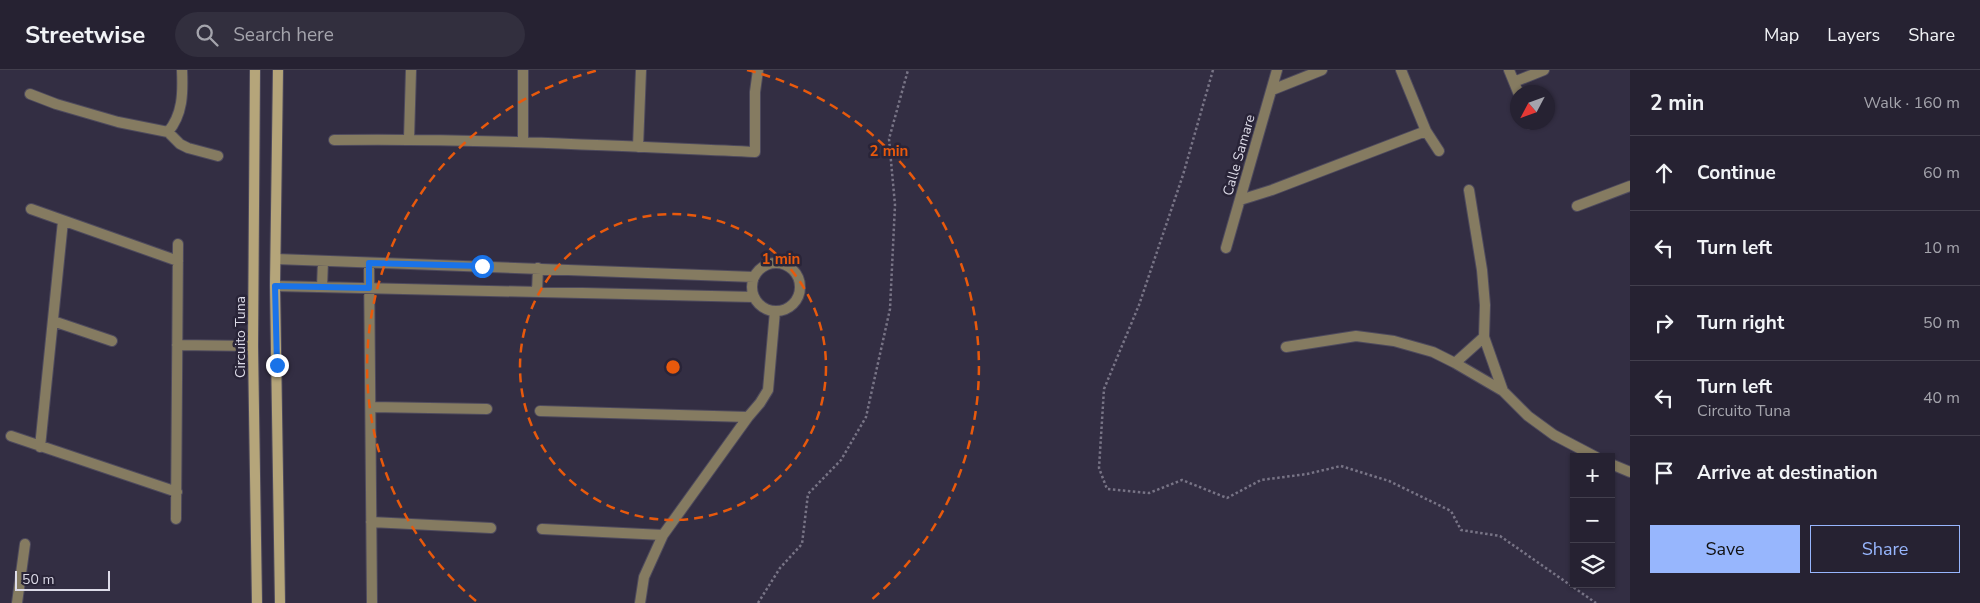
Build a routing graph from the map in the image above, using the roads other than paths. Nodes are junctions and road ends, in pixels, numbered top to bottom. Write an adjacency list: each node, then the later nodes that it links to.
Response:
1 (182, 70): 18 (street)
2 (255, 70): 49 (street, Circuito Tuna)
3 (278, 70): 33 (street)
4 (411, 70): 19 (street)
5 (523, 70): 21 (street)
6 (641, 70): 22 (street)
7 (758, 70): 22 (street)
8 (1277, 70): 15 (street, Calle Samare)
9 (1322, 70): 15 (street)
10 (1401, 70): 17 (street)
11 (1509, 70): 13 (street)
12 (1544, 70): 13 (street)
13 (1514, 82): 14 (street)
14 (1515, 85)
15 (1272, 90): 27 (street, Calle Samare)
16 (30, 94): 18 (street)
17 (1426, 131): 23 (street); 27 (street)
18 (168, 132): 24 (street)
19 (409, 139): 20 (street); 21 (street)
20 (334, 140)
21 (523, 142): 22 (street)
22 (638, 147)
23 (1439, 151)
24 (218, 156)
25 (1630, 186): 28 (street)
26 (1469, 190): 46 (street)
27 (1240, 200): 32 (street, Calle Samare)
28 (1577, 206)
29 (31, 209): 30 (street)
30 (63, 221): 34 (street); 45 (street)
31 (178, 244): 34 (street)
32 (1226, 248)
33 (276, 259): 35 (street); 39 (street)
34 (178, 261): 48 (street)
35 (322, 261): 36 (street); 40 (street)
36 (369, 263): 37 (street); 41 (street)
37 (538, 268): 38 (street); 42 (street)
38 (754, 277): 43 (street); 44 (street)
39 (275, 286): 40 (street); 71 (street)
40 (322, 287): 41 (street)
41 (369, 288): 42 (street); 53 (street)
42 (537, 292): 43 (street)
43 (754, 297): 44 (street)
44 (775, 311): 56 (street)
45 (53, 321): 47 (street); 58 (street)
46 (1484, 337): 51 (street); 52 (street)
47 (112, 340)
48 (177, 345): 49 (street); 62 (street)
49 (252, 346): 70 (street, Circuito Tuna)
50 (1286, 347): 51 (street)
51 (1456, 363): 52 (street)
52 (1503, 391): 59 (street)
53 (371, 407): 54 (street); 64 (street)
54 (487, 409)
55 (540, 411): 56 (street)
56 (748, 417): 67 (street)
57 (10, 436): 58 (street)
58 (40, 447): 62 (street)
59 (1589, 453)
60 (1615, 466): 61 (street)
61 (1630, 472)
62 (177, 492): 63 (street)
63 (176, 519)
64 (371, 522): 65 (street); 72 (street)
65 (491, 528)
66 (542, 529): 67 (street)
67 (663, 535): 73 (street)
68 (25, 544): 69 (street)
69 (17, 603)
70 (258, 603)
71 (280, 603)
72 (372, 603)
73 (640, 603)

